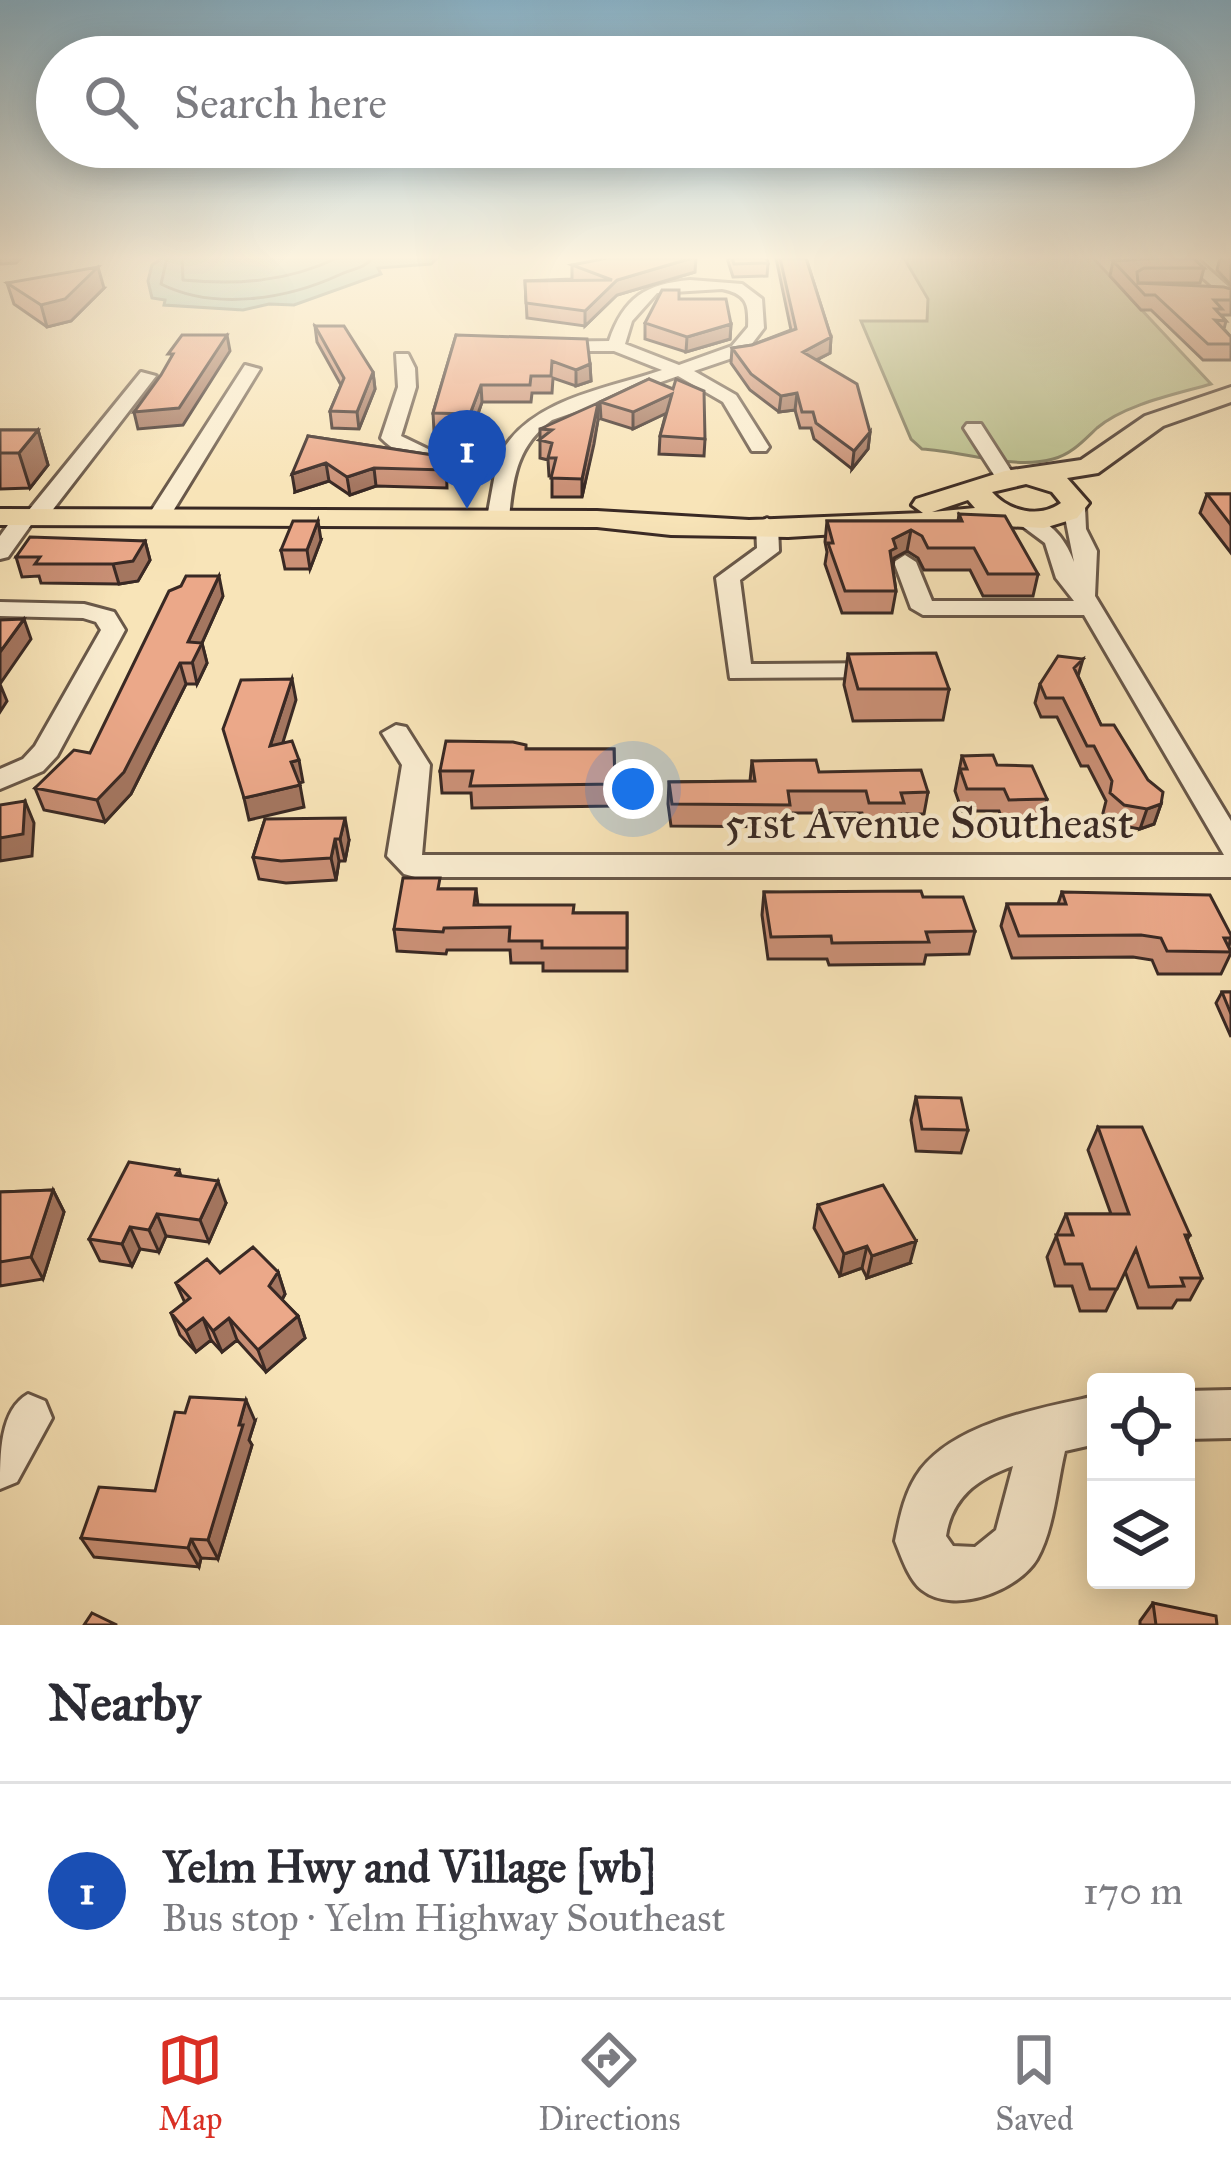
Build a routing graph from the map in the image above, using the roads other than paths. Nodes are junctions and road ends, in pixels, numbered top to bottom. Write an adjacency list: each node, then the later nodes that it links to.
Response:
1 (620, 334): 4 (street)
2 (752, 334): 7 (street)
3 (524, 344): 4 (street)
4 (616, 346): 7 (street)
5 (402, 358): 13 (street)
6 (251, 369): 17 (street)
7 (676, 371): 12 (street); 13 (street)
8 (147, 376): 16 (street)
9 (1231, 394): 14 (main road)
10 (1231, 404): 15 (main road)
11 (974, 428): 14 (street)
12 (760, 447)
13 (506, 457): 19 (street)
14 (1000, 479): 15 (main road); 18 (main road); 20 (main road)
15 (1075, 506): 18 (main road); 24 (street)
16 (21, 516): 17 (main road); 22 (street)
17 (159, 516): 19 (main road)
18 (1017, 516): 21 (main road); 24 (street)
19 (498, 518): 20 (main road)
20 (597, 519): 21 (main road)
21 (766, 525): 26 (street)
22 (0, 552)
23 (905, 562): 24 (street)
24 (1088, 601): 29 (street)
25 (0, 609): 28 (street)
26 (923, 671)
27 (395, 733): 30 (street, 51st Avenue Southeast)
28 (0, 780)
29 (1231, 848)
30 (1231, 866)
31 (1231, 1414): 32 (street)
32 (1195, 1415)
33 (28, 1418): 36 (street)
34 (1087, 1422): 35 (street)
35 (1046, 1431)
36 (0, 1466)

